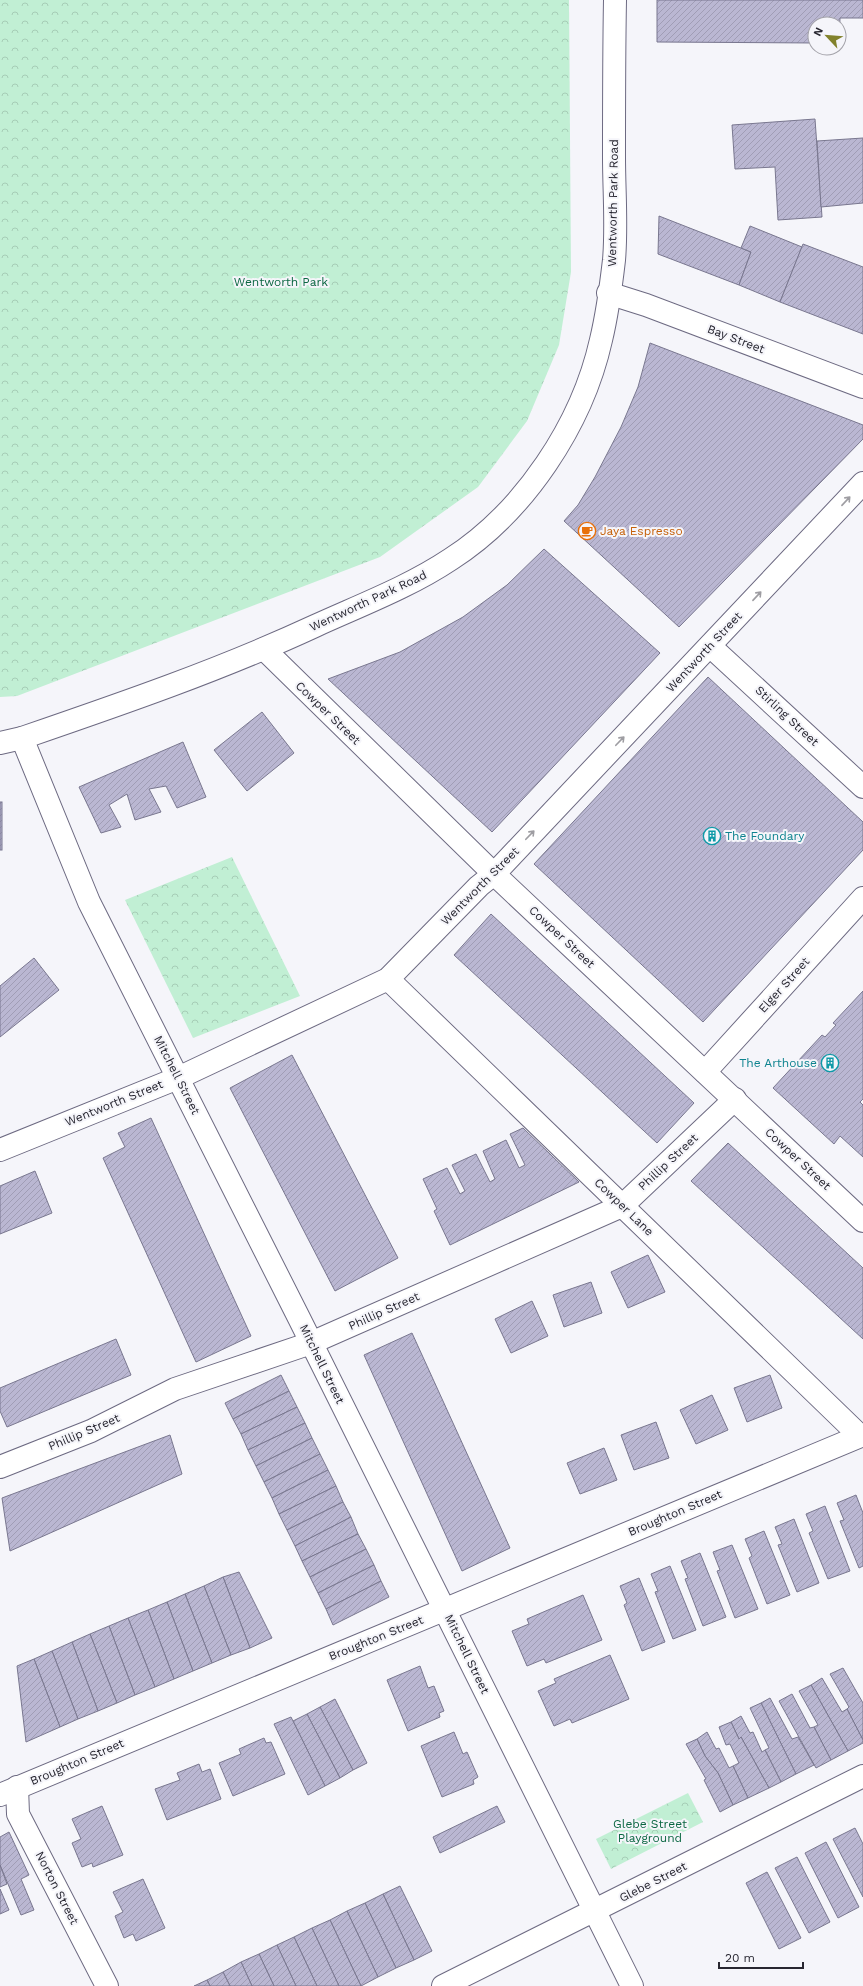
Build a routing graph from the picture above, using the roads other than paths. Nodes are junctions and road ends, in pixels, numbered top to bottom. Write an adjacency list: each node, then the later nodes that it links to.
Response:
1 (614, 0): 2 (street, Wentworth Park Road)
2 (608, 293): 3 (street, Bay Street); 6 (street, Wentworth Park Road)
3 (863, 387)
4 (863, 483): 5 (street, Wentworth Street, one-way to 4)
5 (710, 646): 9 (street, Stirling Street); 10 (street, Wentworth Street, one-way to 5)
6 (264, 649): 7 (street, Wentworth Park Road); 10 (street, Cowper Street)
7 (22, 738): 8 (street, Wentworth Park Road); 14 (street, Mitchell Street)
8 (0, 743)
9 (863, 787)
10 (494, 874): 12 (street, Wentworth Street); 13 (street, Cowper Street)
11 (863, 898): 13 (street, Elger Street)
12 (388, 979): 14 (street, Wentworth Street); 17 (street, Cowper Lane)
13 (705, 1072): 15 (street, Cowper Street)
14 (178, 1078): 16 (street, Wentworth Street); 19 (street, Mitchell Street)
15 (734, 1099): 17 (street, Phillip Street); 18 (street, Cowper Street)
16 (0, 1150)
17 (622, 1206): 19 (street, Phillip Street); 20 (street, Cowper Lane)
18 (863, 1220)
19 (311, 1343): 21 (street, Phillip Street); 22 (street, Mitchell Street)
20 (862, 1435): 22 (street, Broughton Street)
21 (0, 1466)
22 (445, 1610): 24 (street, Broughton Street); 25 (street, Mitchell Street)
23 (863, 1776): 25 (street, Glebe Street)
24 (8, 1791): 26 (street, Norton Street)
25 (595, 1911): 27 (street, Glebe Street); 28 (street, Mitchell Street)
26 (107, 1986)
27 (442, 1986)
28 (632, 1986)

